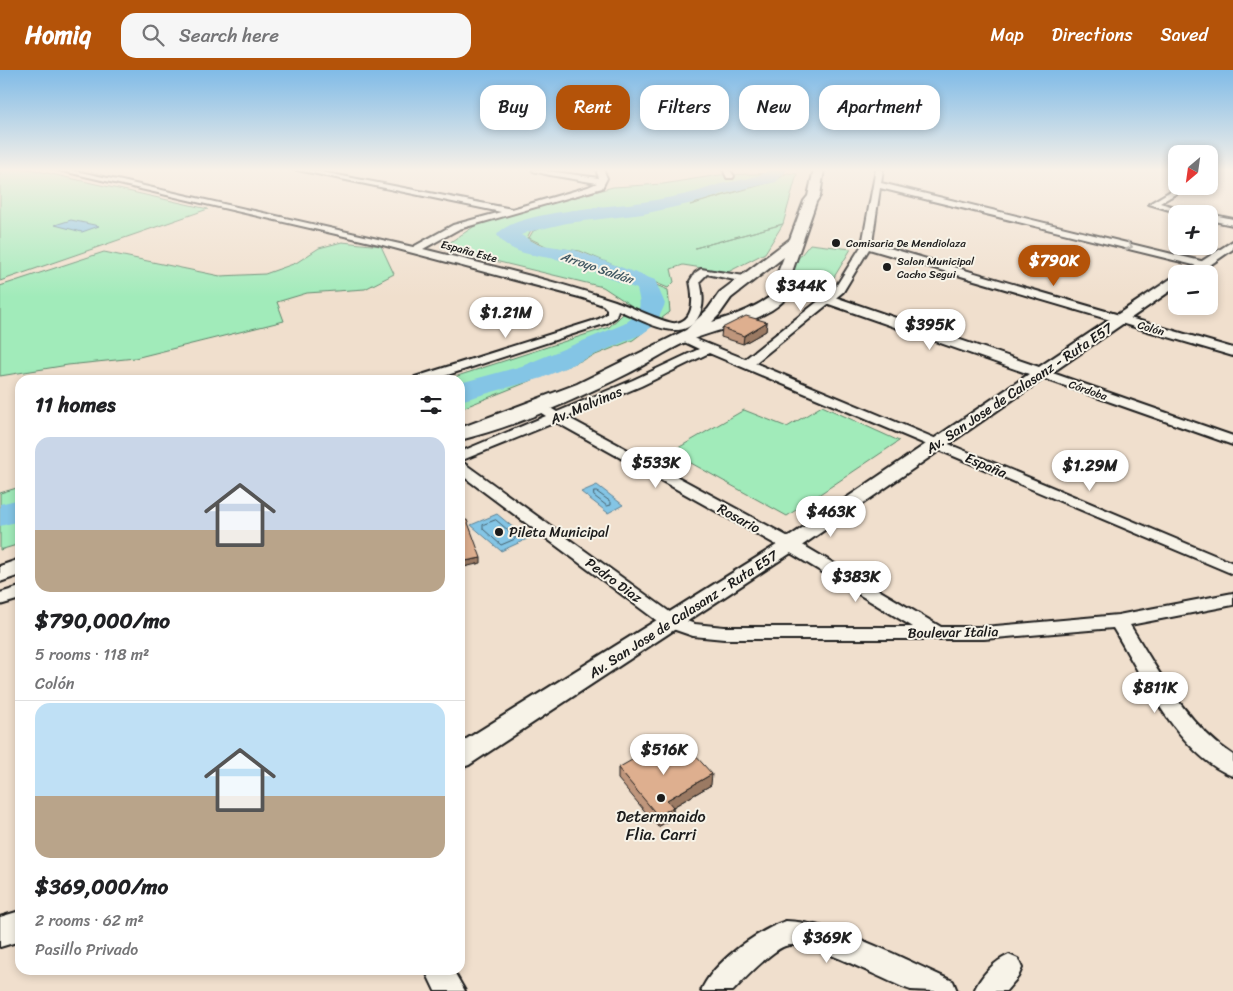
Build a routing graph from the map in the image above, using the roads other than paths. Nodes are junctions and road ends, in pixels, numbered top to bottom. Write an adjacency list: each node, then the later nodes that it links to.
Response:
1 (252, 212): 11 (street, España Este)
2 (507, 212): 11 (street)
3 (806, 212): 8 (main road)
4 (873, 212): 10 (street)
5 (989, 212): 12 (street, one-way to 12)
6 (1218, 219): 7 (street)
7 (1233, 222)
8 (797, 240): 13 (main road); 14 (main road)
9 (1233, 244): 12 (street)
10 (867, 245): 16 (street); 22 (street, Colón)
11 (416, 249): 18 (street, España Este)
12 (1202, 264)
13 (747, 278): 14 (main road); 17 (main road); 21 (street)
14 (787, 285): 16 (street, Córdoba); 19 (main road)
15 (1168, 287): 22 (street, Av. San Jose de Calasanz - Ruta E57)
16 (829, 300): 19 (street); 26 (street); 27 (street, Córdoba)
17 (720, 301): 19 (main road); 23 (main road)
18 (607, 302): 20 (street, España Este); 28 (street)
19 (767, 307): 23 (main road)
20 (636, 312): 21 (street)
21 (656, 320)
22 (1120, 320): 25 (street, Colón); 27 (street, Av. San Jose de Calasanz - Ruta E57)
23 (687, 336): 24 (street, España); 29 (main road)
24 (710, 348): 26 (street, España); 30 (street, Av. Malvinas)
25 (1233, 352)
26 (748, 363): 33 (street, España)
27 (1041, 373): 32 (street, Córdoba); 33 (street, Av. San Jose de Calasanz - Ruta E57)
28 (435, 375)
29 (537, 406): 30 (street, Rosario); 31 (main road)
30 (557, 418): 34 (street, Av. Malvinas); 36 (street, Rosario)
31 (465, 432)
32 (1233, 441)
33 (936, 444): 36 (street, Av. San Jose de Calasanz - Ruta E57); 40 (street, España)
34 (465, 455)
35 (465, 471): 46 (street, Pedro Diaz)
36 (790, 545): 46 (street, Av. San Jose de Calasanz - Ruta E57); 47 (street, Rosario)
37 (15, 567): 39 (main road)
38 (15, 568): 41 (main road)
39 (0, 569)
40 (1233, 569)
41 (0, 574)
42 (15, 594): 43 (street)
43 (0, 599)
44 (1233, 599): 45 (street, Boulevar Italia)
45 (1118, 621): 47 (street, Boulevar Italia); 49 (street)
46 (671, 622): 47 (street, Boulevar Italia); 48 (street, Av. San Jose de Calasanz - Ruta E57)
47 (939, 633)
48 (465, 754)
49 (1233, 767)
50 (15, 928): 51 (street)
51 (0, 932)
52 (1009, 968): 57 (street)
53 (441, 975): 54 (street)
54 (451, 991)
55 (715, 991): 56 (street)
56 (943, 991)
57 (988, 991)

